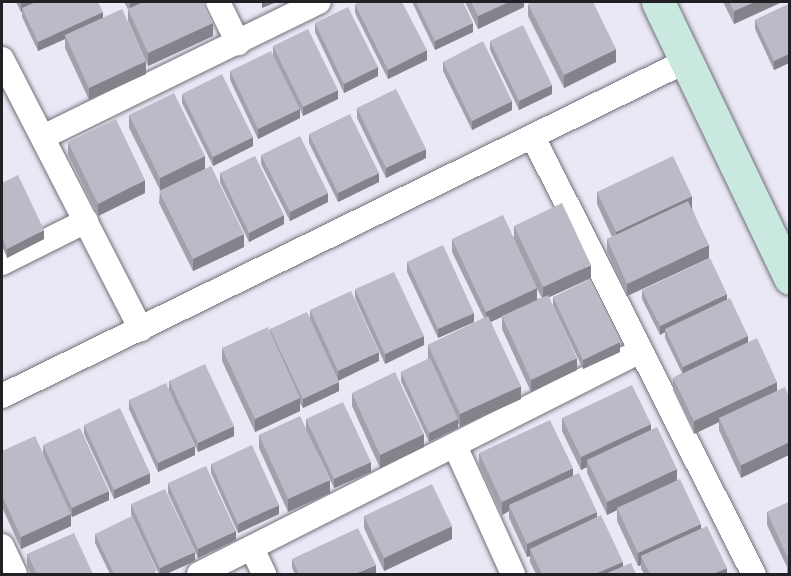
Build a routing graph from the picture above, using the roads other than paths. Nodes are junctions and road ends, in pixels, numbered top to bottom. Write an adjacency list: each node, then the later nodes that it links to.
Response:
1 (218, 2): 4 (street)
2 (319, 2): 4 (street)
3 (658, 2): 6 (street)
4 (238, 43): 7 (street)
5 (2, 59): 7 (street)
6 (686, 61): 8 (street); 11 (street)
7 (43, 137): 9 (street)
8 (533, 137): 12 (street); 13 (street)
9 (86, 221): 10 (street); 12 (street)
10 (2, 263)
11 (789, 279)
12 (141, 329): 14 (street)
13 (641, 351): 15 (street); 22 (street)
14 (2, 396)
15 (454, 446): 17 (street); 21 (street)
16 (2, 546): 18 (street)
17 (252, 549): 19 (street); 20 (street)
18 (15, 574)
19 (199, 574)
20 (264, 574)
21 (513, 574)
22 (753, 574)

